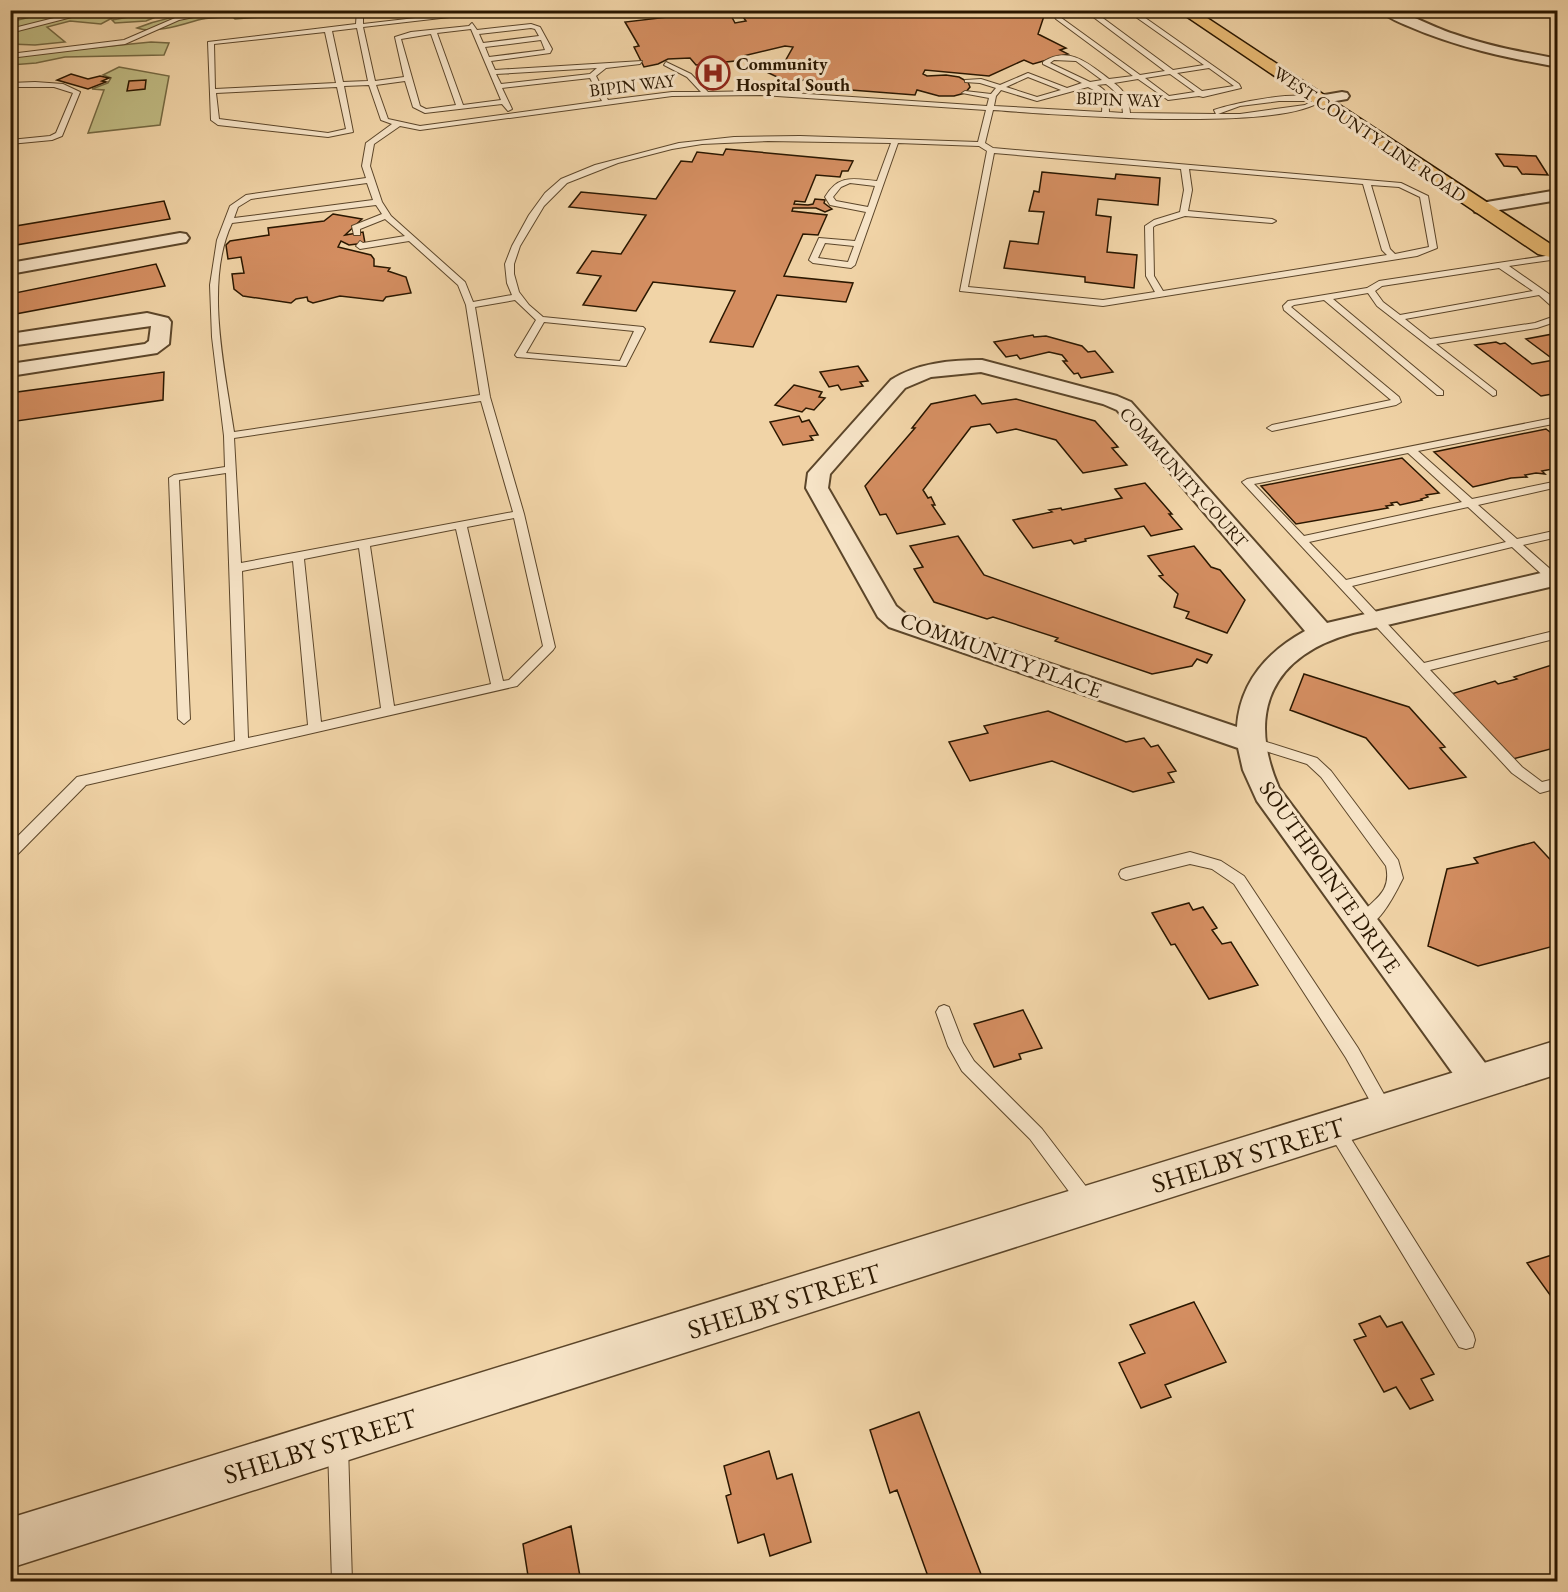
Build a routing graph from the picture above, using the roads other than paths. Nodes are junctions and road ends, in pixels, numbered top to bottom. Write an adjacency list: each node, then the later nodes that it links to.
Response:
1 (27, 10): 15 (main road)
2 (225, 10): 16 (lane); 26 (lane)
3 (360, 10): 17 (lane)
4 (507, 10): 14 (lane)
5 (596, 10): 6 (lane)
6 (629, 10)
7 (1053, 10): 38 (lane)
8 (1087, 10): 35 (lane)
9 (1130, 10): 32 (lane)
10 (1184, 10): 55 (main road, WEST COUNTY LINE ROAD)
11 (1211, 10): 54 (main road, WEST COUNTY LINE ROAD)
12 (1386, 10): 29 (street)
13 (92, 11): 20 (lane)
14 (468, 14): 17 (lane); 19 (lane)
15 (10, 15)
16 (185, 26)
17 (360, 26): 18 (lane); 42 (lane)
18 (328, 29): 45 (lane); 49 (lane)
19 (474, 29): 21 (lane); 22 (lane); 23 (lane)
20 (10, 31)
21 (433, 31): 39 (lane); 58 (lane)
22 (542, 38): 23 (lane); 27 (lane)
23 (481, 45): 27 (lane)
24 (10, 47): 26 (lane)
25 (10, 56): 26 (lane)
26 (20, 56)
27 (487, 59): 34 (lane)
28 (640, 63): 31 (lane)
29 (1557, 63)
30 (666, 64): 51 (lane)
31 (604, 66): 34 (lane); 37 (lane)
32 (1210, 66): 35 (lane); 52 (lane)
33 (1090, 67): 36 (lane); 36 (lane); 41 (lane)
34 (493, 72): 46 (lane)
35 (1172, 72): 38 (lane); 52 (lane)
36 (1066, 73): 43 (lane)
37 (592, 76): 46 (lane); 57 (lane)
38 (1137, 76): 41 (lane); 52 (lane)
39 (408, 79): 42 (lane); 58 (lane)
40 (967, 81): 47 (lane)
41 (1108, 81): 43 (lane); 61 (lane)
42 (372, 83): 45 (lane); 63 (lane)
43 (1090, 84): 48 (lane); 60 (lane)
44 (10, 85): 65 (lane)
45 (340, 85): 49 (lane); 49 (lane)
46 (499, 86): 56 (lane)
47 (1000, 87): 48 (lane); 48 (lane); 53 (lane)
48 (1067, 90)
49 (212, 91)
50 (965, 93): 53 (lane)
51 (706, 94): 57 (lane, BIPIN WAY); 59 (lane, BIPIN WAY)
52 (1203, 94)
53 (993, 96): 59 (lane)
54 (1342, 96): 55 (street); 68 (main road, WEST COUNTY LINE ROAD)
55 (1318, 100): 61 (lane, BIPIN WAY); 74 (main road, WEST COUNTY LINE ROAD)
56 (505, 102): 58 (lane); 62 (lane)
57 (606, 103): 62 (lane, BIPIN WAY)
58 (461, 108)
59 (992, 108): 60 (lane, BIPIN WAY); 66 (lane)
60 (1105, 114): 61 (lane, BIPIN WAY)
61 (1127, 115)
62 (511, 116): 63 (lane, BIPIN WAY)
63 (397, 124): 70 (lane)
64 (895, 141): 66 (lane); 72 (lane); 95 (lane)
65 (10, 142)
66 (981, 144): 67 (lane)
67 (991, 150): 69 (lane); 94 (lane)
68 (1430, 152)
69 (1185, 166): 71 (lane); 78 (lane)
70 (370, 180): 75 (lane); 81 (lane)
71 (1366, 182): 89 (lane); 89 (lane)
72 (879, 184): 77 (lane); 77 (lane)
73 (1557, 195): 76 (street)
74 (1485, 199): 76 (main road, WEST COUNTY LINE ROAD); 88 (main road, WEST COUNTY LINE ROAD)
75 (378, 202): 79 (lane); 81 (lane)
76 (1508, 203): 80 (main road, WEST COUNTY LINE ROAD)
77 (870, 210): 86 (lane)
78 (1184, 213): 82 (lane); 94 (lane)
79 (388, 215): 83 (lane); 85 (lane)
80 (1528, 216)
81 (231, 221): 111 (lane)
82 (1272, 221)
83 (357, 233)
84 (180, 238): 91 (street)
85 (411, 238): 87 (lane); 97 (lane)
86 (859, 243): 86 (lane)
87 (360, 244)
88 (1557, 255): 90 (lane)
89 (1394, 257): 94 (lane)
90 (1501, 265): 92 (lane); 93 (lane)
91 (10, 269)
92 (1370, 290): 96 (lane); 99 (lane)
93 (1541, 292): 98 (lane); 99 (lane)
94 (1160, 294)
95 (518, 297): 97 (lane); 101 (lane)
96 (1326, 297): 106 (lane); 110 (lane)
97 (470, 305): 108 (lane)
98 (1557, 309)
99 (1398, 318): 103 (lane)
100 (1557, 318): 103 (lane)
101 (541, 319): 101 (lane)
102 (10, 340): 105 (street)
103 (1429, 342): 107 (lane)
104 (977, 366): 127 (street, COMMUNITY COURT); 134 (street, COMMUNITY PLACE)
105 (10, 370)
106 (1440, 393)
107 (1493, 393)
108 (485, 397): 111 (lane); 116 (lane)
109 (1557, 420): 112 (lane)
110 (1272, 428)
111 (229, 436): 113 (lane)
112 (1411, 450): 115 (lane); 119 (lane)
113 (230, 469): 123 (lane); 132 (lane)
114 (1557, 484): 115 (lane)
115 (1471, 502): 119 (lane); 120 (lane)
116 (519, 514): 117 (lane); 130 (lane)
117 (461, 525): 121 (lane); 130 (lane)
118 (1557, 533): 120 (lane)
119 (1301, 540): 125 (lane)
120 (1516, 543): 124 (lane); 125 (lane)
121 (363, 544): 122 (lane); 131 (lane)
122 (298, 556): 123 (lane); 133 (lane)
123 (236, 568): 135 (lane)
124 (1555, 578): 126 (street, SOUTHPOINTE DRIVE)
125 (1342, 585): 126 (lane)
126 (1374, 620): 127 (street, SOUTHPOINTE DRIVE); 129 (lane)
127 (1322, 634): 134 (street, SOUTHPOINTE DRIVE)
128 (1557, 634): 129 (lane)
129 (1420, 668): 136 (lane)
130 (498, 686): 131 (lane)
131 (388, 711): 133 (lane)
132 (184, 719)
133 (315, 728): 135 (lane)
134 (1251, 742): 139 (street, SOUTHPOINTE DRIVE); 139 (lane)
135 (242, 745): 137 (lane)
136 (1557, 783)
137 (10, 853)
138 (1126, 874): 143 (lane)
139 (1362, 922): 142 (street, SOUTHPOINTE DRIVE)
140 (944, 1012): 145 (lane)
141 (1557, 1058): 142 (street, SHELBY STREET)
142 (1479, 1082): 143 (street, SHELBY STREET)
143 (1385, 1112): 144 (street, SHELBY STREET)
144 (1335, 1128): 145 (street, SHELBY STREET); 146 (lane)
145 (1089, 1205): 147 (street, SHELBY STREET)
146 (1466, 1340)
147 (338, 1441): 148 (street, SHELBY STREET); 149 (lane)
148 (10, 1543)
149 (342, 1581)

